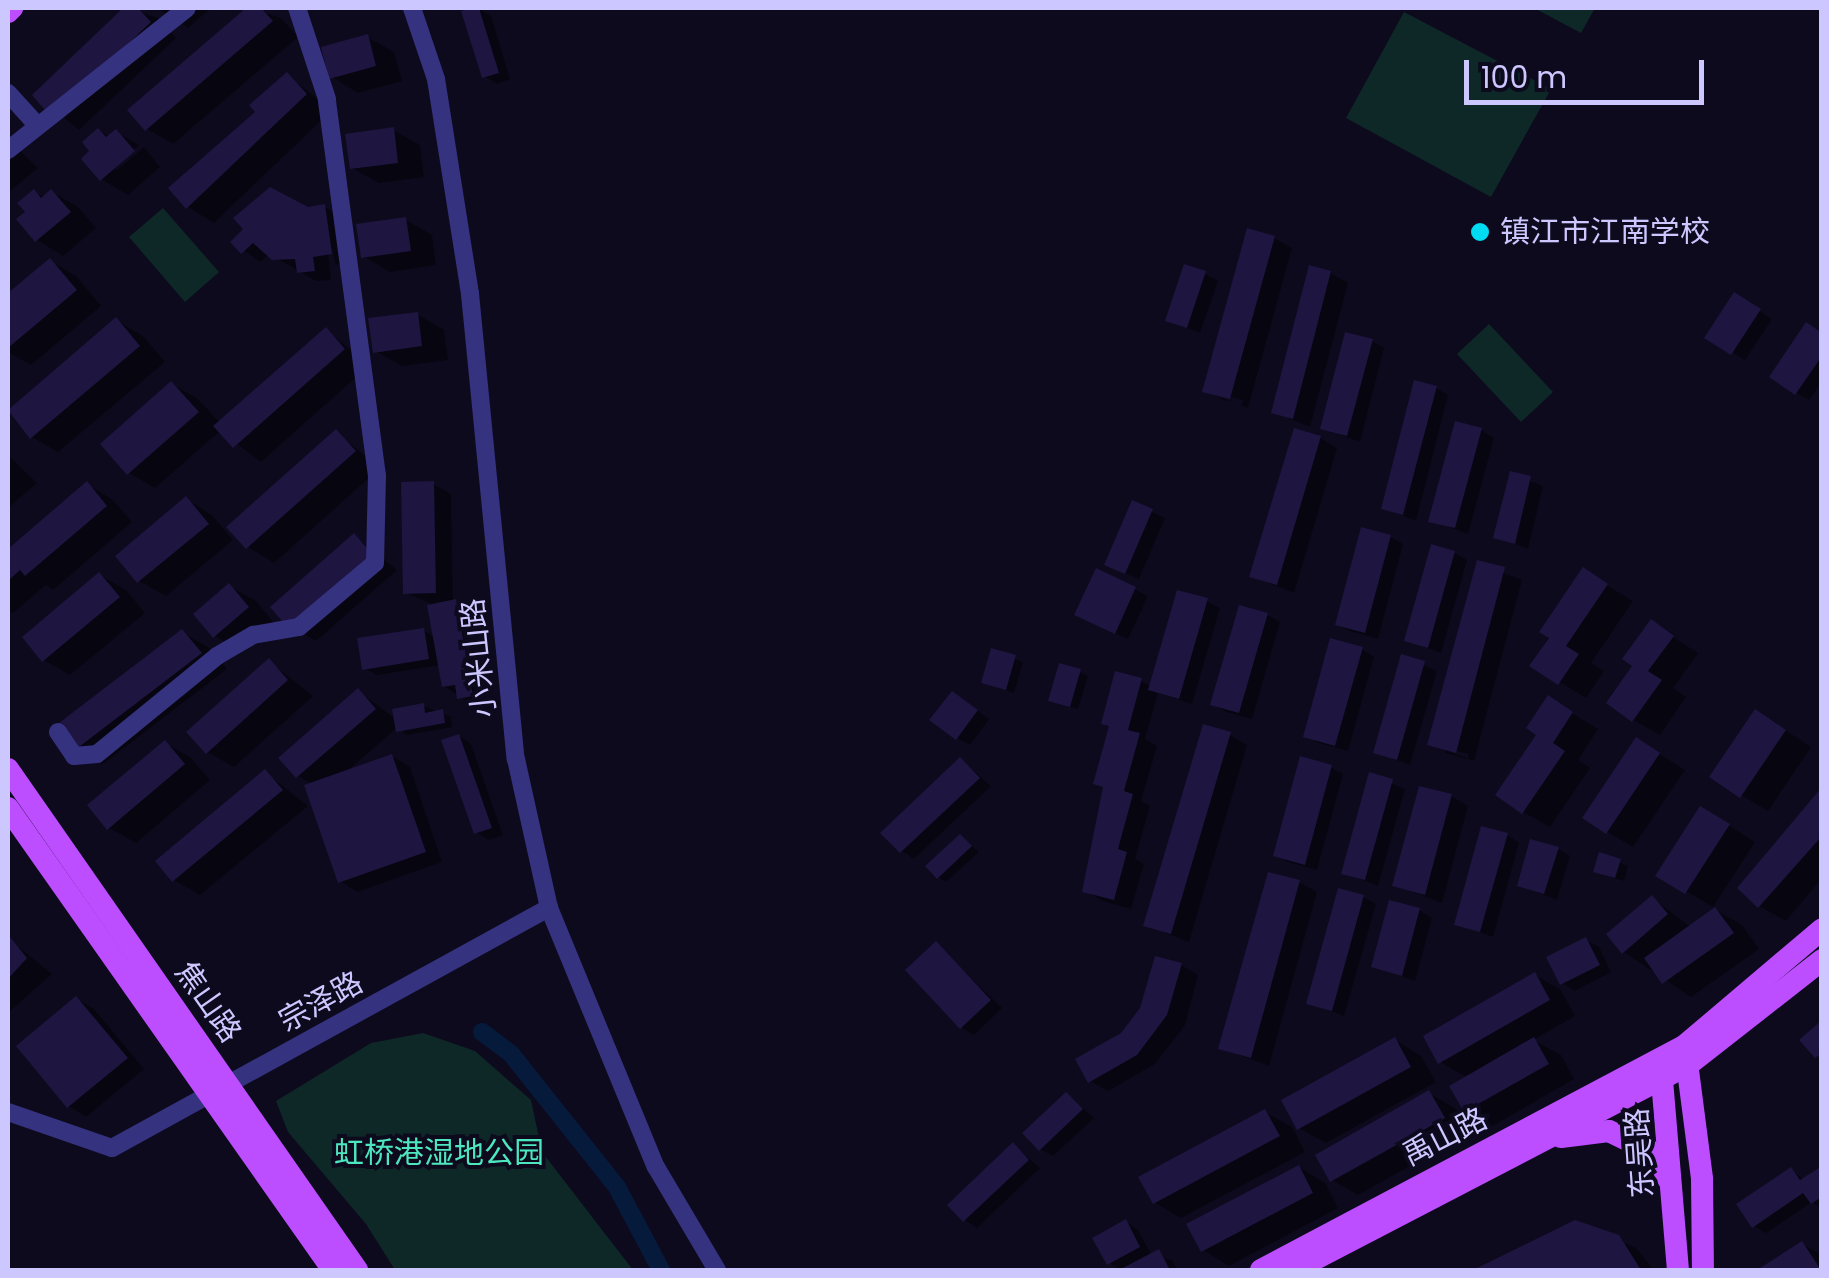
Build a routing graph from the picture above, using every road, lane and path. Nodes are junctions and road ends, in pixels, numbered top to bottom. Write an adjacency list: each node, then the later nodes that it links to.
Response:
1 (188, 8): 5 (street)
2 (296, 8): 7 (street)
3 (412, 8): 10 (street, 小米山路)
4 (8, 93): 5 (street)
5 (36, 126): 6 (street)
6 (8, 150)
7 (58, 732)
8 (8, 769): 15 (main road, 焦山路)
9 (8, 808): 15 (main road, 焦山路)
10 (549, 908): 15 (street, 宗泽路); 21 (street, 小米山路)
11 (1822, 929): 13 (main road)
12 (1822, 960): 13 (main road)
13 (1686, 1056): 14 (main road); 25 (main road, 东吴路)
14 (1661, 1068): 17 (main road, 禹山路); 18 (main road, 东吴路); 22 (main road, 禹山路)
15 (218, 1089): 16 (street, 宗泽路); 19 (main road, 焦山路); 20 (main road, 焦山路)
16 (8, 1112)
17 (1543, 1140): 18 (main road); 23 (main road, 禹山路)
18 (1673, 1188): 24 (main road, 东吴路)
19 (333, 1270)
20 (357, 1270)
21 (717, 1270)
22 (1261, 1270)
23 (1294, 1270)
24 (1678, 1270)
25 (1703, 1270)

